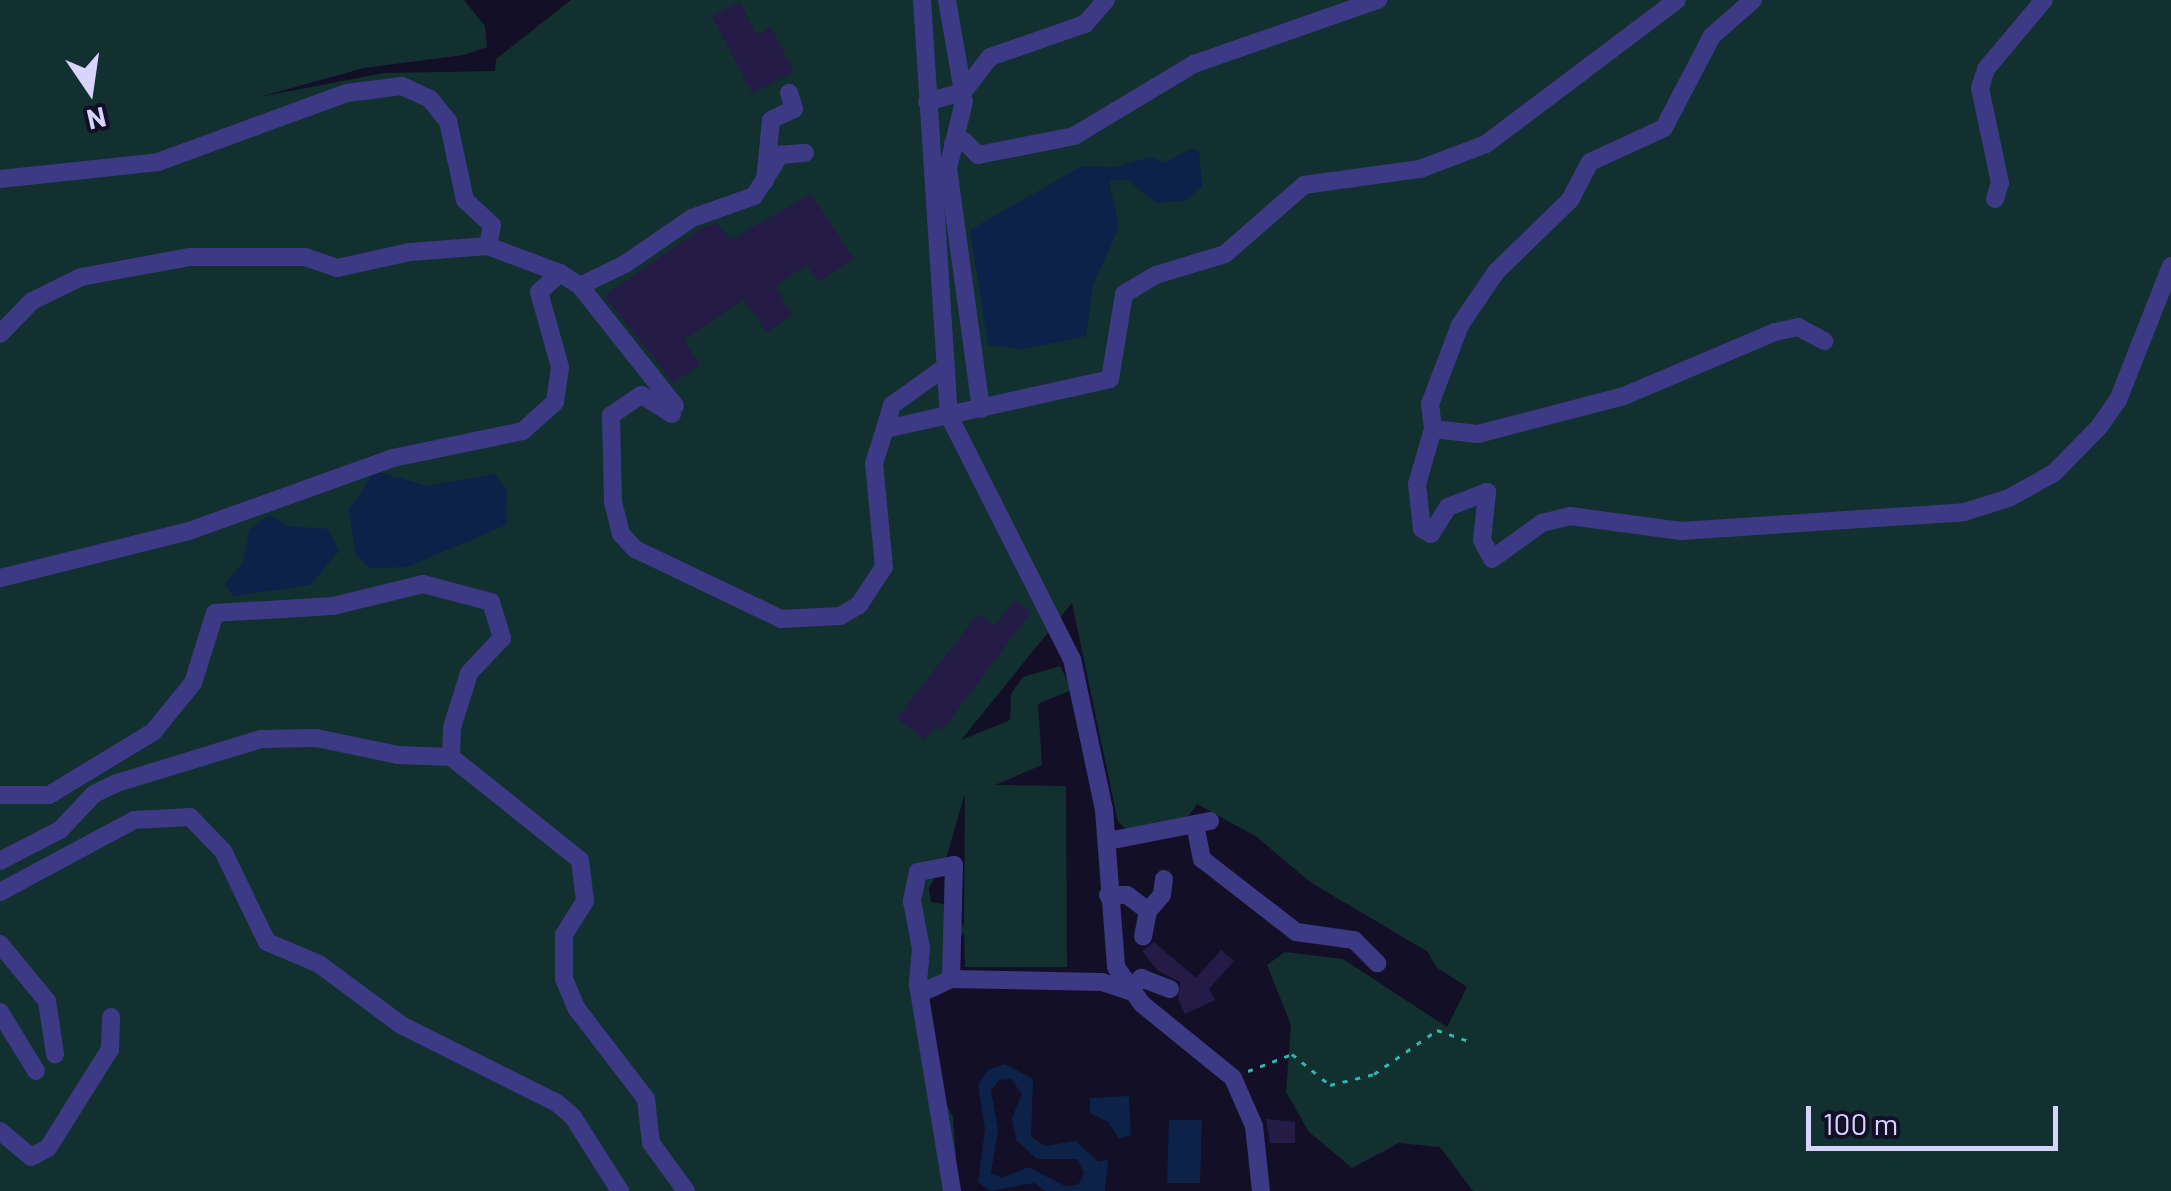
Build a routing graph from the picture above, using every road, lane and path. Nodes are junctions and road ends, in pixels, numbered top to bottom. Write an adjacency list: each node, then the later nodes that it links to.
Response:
1 (922, 0): 10 (street)
2 (947, 0): 9 (street)
3 (1106, 0): 9 (street)
4 (1378, 0): 11 (street)
5 (1677, 0): 23 (street)
6 (1753, 0): 26 (street)
7 (2044, 0): 15 (street)
8 (790, 92): 14 (street)
9 (964, 97): 10 (street); 11 (street)
10 (927, 102): 22 (street)
11 (954, 144): 23 (street)
12 (805, 153): 14 (street)
13 (0, 179): 16 (street)
14 (766, 182): 19 (street)
15 (1995, 199)
16 (488, 246): 18 (street); 20 (street)
17 (2171, 266): 26 (street)
18 (560, 273): 19 (street); 27 (street)
19 (580, 286): 25 (street)
20 (0, 334)
21 (1824, 341): 26 (street)
22 (944, 368): 24 (street); 25 (street)
23 (981, 410): 24 (street)
24 (949, 416): 25 (street); 30 (street)
25 (885, 429)
26 (1433, 429)
27 (0, 578)
28 (451, 757): 29 (street); 31 (street); 51 (street)
29 (0, 795)
30 (1108, 841): 34 (street); 38 (street)
31 (0, 861)
32 (1164, 879): 35 (street)
33 (0, 892): 50 (street)
34 (1108, 895): 35 (street); 41 (street)
35 (1148, 912): 36 (street)
36 (1142, 937)
37 (0, 944): 46 (street)
38 (1377, 963)
39 (951, 979): 41 (street); 42 (street); 42 (street)
40 (1170, 988): 41 (street)
41 (1129, 991): 48 (street)
42 (922, 993): 52 (street)
43 (0, 1012): 47 (street)
44 (111, 1018): 49 (street)
45 (1468, 1041): 48 (path)
46 (55, 1054)
47 (36, 1071)
48 (1233, 1078): 53 (street)
49 (0, 1130)
50 (620, 1191)
51 (686, 1191)
52 (952, 1191)
53 (1261, 1191)

